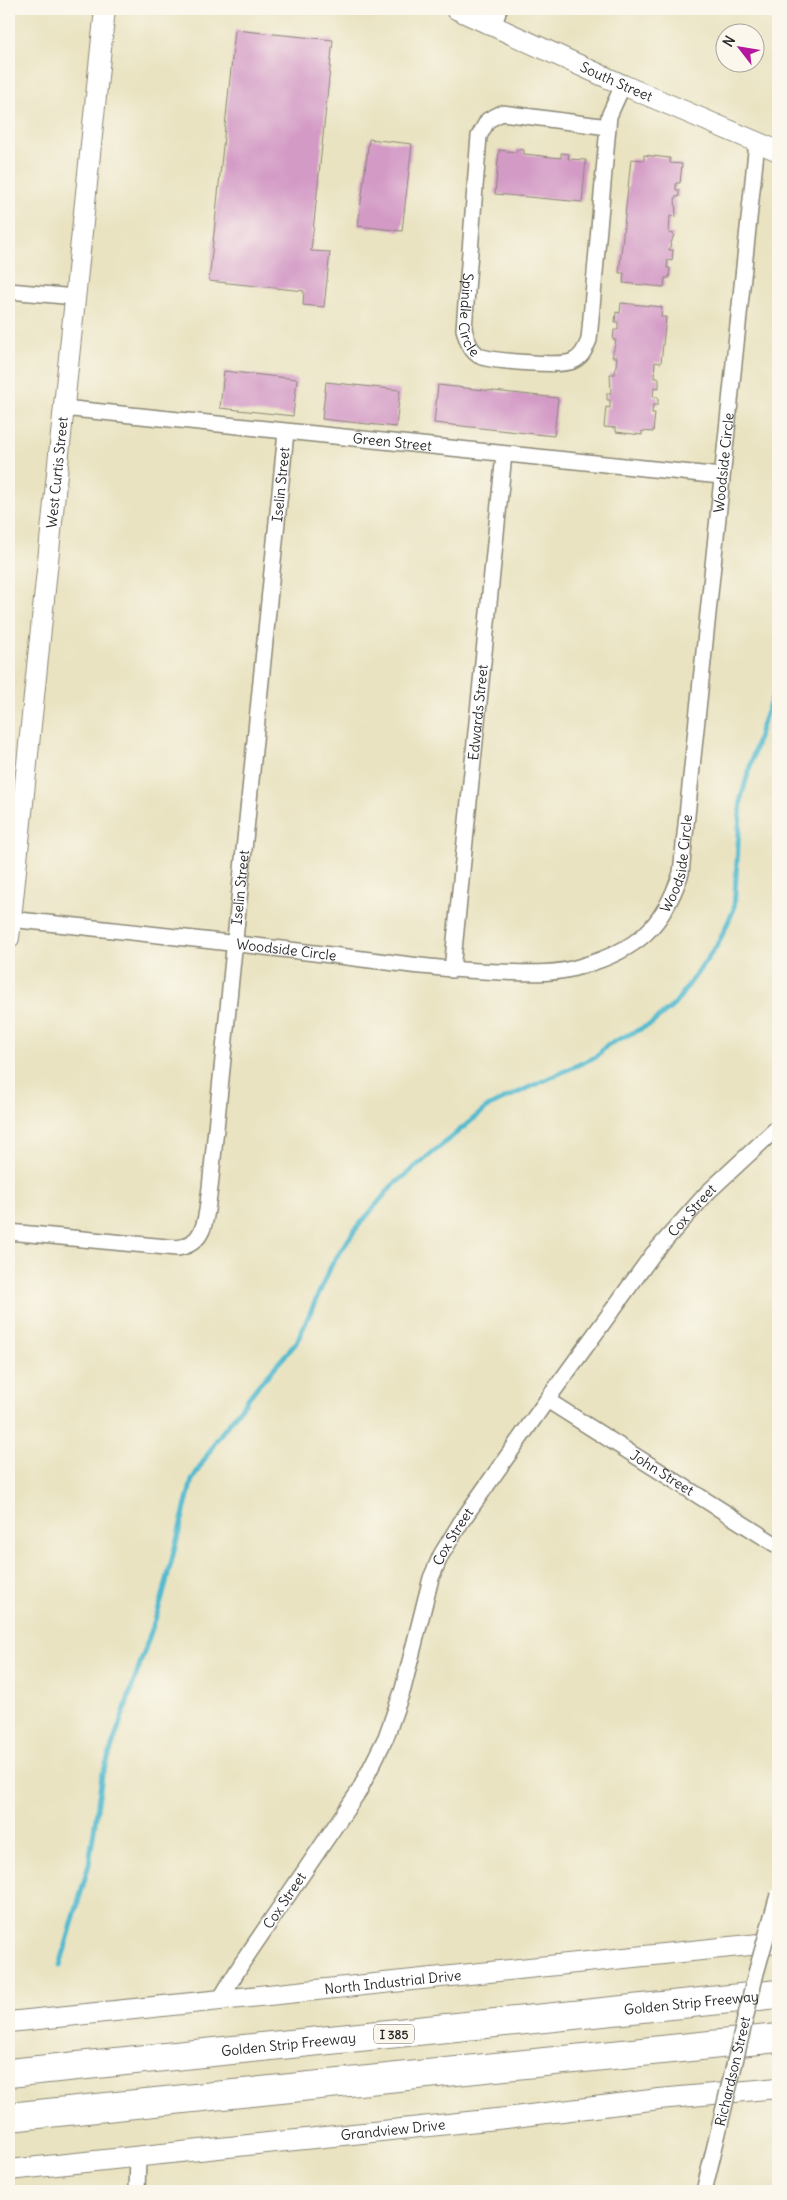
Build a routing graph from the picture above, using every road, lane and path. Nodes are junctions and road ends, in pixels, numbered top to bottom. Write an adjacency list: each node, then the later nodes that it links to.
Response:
1 (105, 9): 9 (street, West Curtis Street)
2 (456, 9): 3 (street, South Street)
3 (496, 17): 4 (street, South Street)
4 (623, 85): 5 (street, Spindle Circle); 6 (street, South Street)
5 (608, 127): 5 (street, Spindle Circle)
6 (758, 142): 7 (street, South Street); 13 (street, Woodside Circle)
7 (778, 151)
8 (9, 291): 9 (street)
9 (75, 297): 10 (street, West Curtis Street)
10 (63, 408): 11 (street, Green Street); 14 (street, West Curtis Street)
11 (286, 432): 12 (street, Green Street); 15 (street, Iselin Street)
12 (504, 454): 13 (street, Green Street); 16 (street, Edwards Street)
13 (721, 476): 16 (street, Woodside Circle)
14 (9, 926): 15 (street, Woodside Circle)
15 (234, 943): 16 (street, Woodside Circle); 18 (street, Iselin Street)
16 (452, 970)
17 (778, 1127): 19 (street, Cox Street)
18 (9, 1232)
19 (547, 1400): 20 (street, John Street); 24 (street, Cox Street)
20 (778, 1546)
21 (778, 1894): 33 (street, Richardson Street, bridge)
22 (778, 1942): 24 (street, North Industrial Drive)
23 (778, 1994): 27 (highway, Golden Strip Freeway / I 385)
24 (219, 2001): 25 (street, North Industrial Drive)
25 (9, 2022)
26 (778, 2038): 29 (highway)
27 (9, 2073)
28 (778, 2088): 30 (street, Grandview Drive)
29 (9, 2117)
30 (138, 2157): 31 (street, Grandview Drive); 32 (street)
31 (9, 2170)
32 (137, 2191)
33 (704, 2191)

